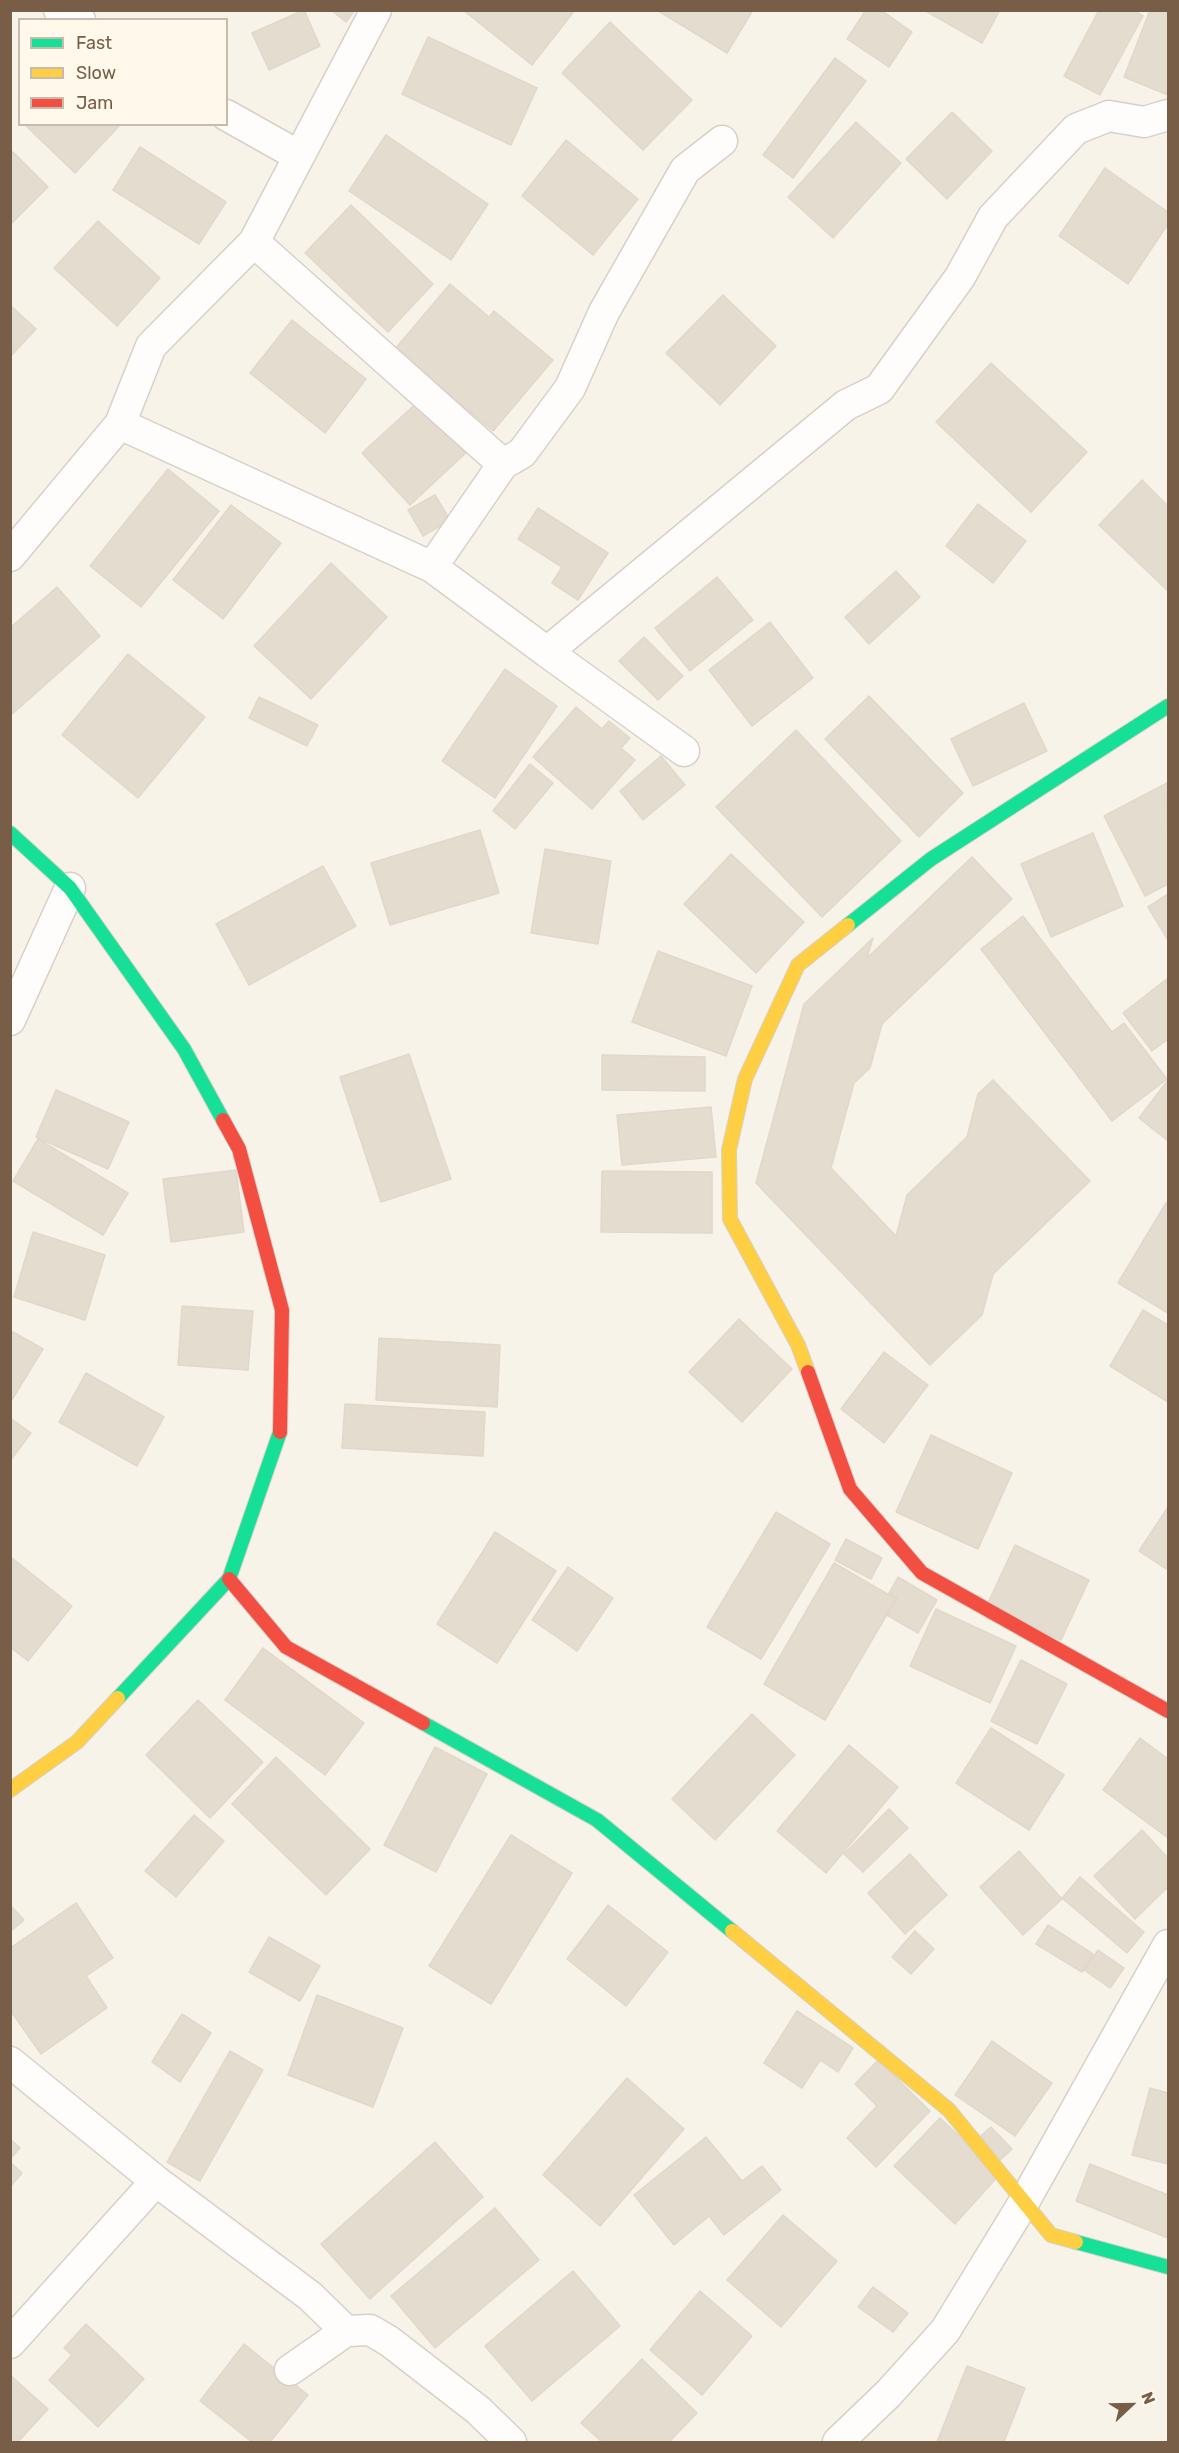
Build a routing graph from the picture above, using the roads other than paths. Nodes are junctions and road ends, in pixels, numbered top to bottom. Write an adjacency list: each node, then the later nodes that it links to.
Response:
1 (59, 10): 3 (street)
2 (376, 10): 7 (street)
3 (76, 18)
4 (1168, 115): 13 (street)
5 (228, 116): 7 (street)
6 (722, 141): 10 (street)
7 (299, 156): 8 (street)
8 (254, 242): 9 (street); 10 (street)
9 (120, 424): 11 (street); 12 (street)
10 (503, 464): 12 (street)
11 (10, 556)
12 (432, 567): 13 (street)
13 (547, 652): 15 (street)
14 (1168, 706): 20 (street)
15 (684, 751)
16 (10, 833): 17 (street)
17 (70, 888): 18 (street); 19 (street)
18 (10, 1020)
19 (229, 1579): 21 (street); 25 (street)
20 (1168, 1711)
21 (10, 1790)
22 (1168, 1945): 25 (street)
23 (10, 2062): 24 (street)
24 (156, 2181): 27 (street); 28 (street)
25 (1024, 2202): 26 (street); 31 (street)
26 (1168, 2267)
27 (346, 2331): 29 (street); 30 (street)
28 (10, 2343)
29 (290, 2370)
30 (511, 2442)
31 (838, 2442)

